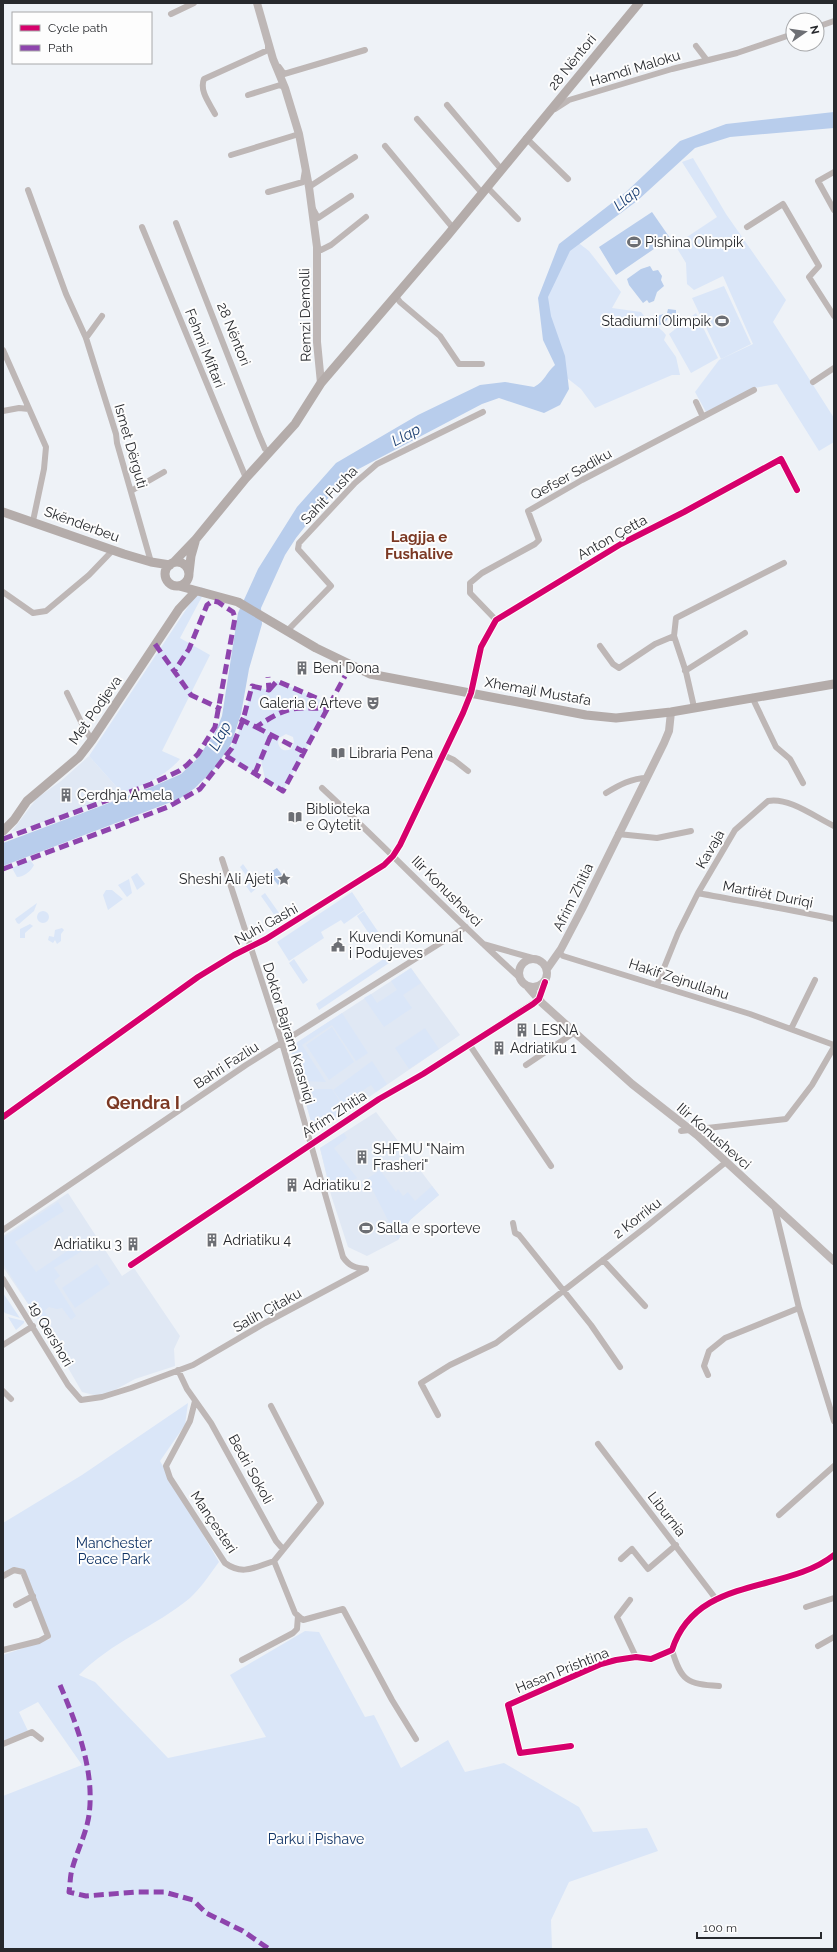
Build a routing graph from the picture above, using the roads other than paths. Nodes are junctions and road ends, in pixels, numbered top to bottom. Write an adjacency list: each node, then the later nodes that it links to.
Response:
1 (194, 3): 4 (street)
2 (257, 3): 6 (street, Remzi Demolli)
3 (639, 3): 14 (main road, 28 Nëntori)
4 (171, 14)
5 (785, 37): 10 (street, Hamdi Maloku)
6 (268, 42): 9 (street, Remzi Demolli); 15 (street)
7 (696, 46): 10 (street, Hamdi Maloku)
8 (364, 50): 9 (street)
9 (273, 59): 11 (street, Remzi Demolli)
10 (706, 59): 14 (street, Hamdi Maloku)
11 (285, 88): 12 (street); 17 (street, Remzi Demolli)
12 (248, 95)
13 (447, 105): 23 (street)
14 (549, 112): 18 (main road, 28 Nëntori)
15 (215, 114)
16 (417, 119): 28 (street)
17 (299, 134): 20 (street); 22 (street, Remzi Demolli)
18 (526, 138): 23 (main road, 28 Nëntori); 25 (street)
19 (385, 146): 38 (street)
20 (231, 155)
21 (355, 157): 26 (street)
22 (305, 167): 26 (street, Remzi Demolli); 29 (street)
23 (501, 169): 28 (main road, 28 Nëntori)
24 (834, 172): 32 (street)
25 (568, 179)
26 (309, 188): 31 (street, Remzi Demolli)
27 (28, 190): 43 (street, Ismet Dërguti)
28 (485, 190): 34 (street); 38 (main road, 28 Nëntori)
29 (268, 192)
30 (350, 196): 31 (street)
31 (312, 207): 39 (street, Remzi Demolli)
32 (834, 210)
33 (366, 217): 39 (street, Remzi Demolli)
34 (518, 219)
35 (176, 223): 55 (street, 28 Nëntori)
36 (142, 227): 57 (street, Fehmi Miftari)
37 (747, 227): 42 (street)
38 (453, 228): 40 (main road, 28 Nëntori)
39 (317, 246): 48 (street, Remzi Demolli)
40 (395, 295): 45 (street); 48 (main road, 28 Nëntori)
41 (102, 316): 43 (street)
42 (834, 316)
43 (86, 338): 59 (street, Ismet Dërguti)
44 (3, 350): 51 (street)
45 (482, 364)
46 (834, 368): 47 (street)
47 (813, 382)
48 (321, 383): 55 (main road, 28 Nëntori)
49 (754, 390): 54 (street, Qefser Sadiku)
50 (696, 402): 54 (street)
51 (29, 409): 52 (street); 61 (street)
52 (3, 411)
53 (482, 412): 73 (street, Sahit Fusha)
54 (703, 417): 72 (street, Qefser Sadiku)
55 (271, 451): 57 (main road, 28 Nëntori)
56 (164, 472): 59 (street)
57 (246, 478): 62 (main road, 28 Nëntori)
58 (797, 490): 72 (street, Anton Çetta)
59 (131, 491): 64 (street, Ismet Dërguti)
60 (3, 512): 61 (main road, Skënderbeu)
61 (33, 521): 63 (main road, Skënderbeu)
62 (196, 539): 66 (main road, 28 Nëntori); 67 (main road, 28 Nëntori)
63 (113, 550): 64 (main road, Skënderbeu); 70 (street)
64 (151, 562): 66 (main road, Skënderbeu); 68 (main road)
65 (784, 563): 75 (street)
66 (172, 564): 67 (main road); 68 (main road)
67 (189, 573): 69 (main road); 71 (main road)
68 (167, 580): 69 (main road)
69 (179, 586): 71 (main road, Xhemajl Mustafa)
70 (3, 592)
71 (195, 592): 73 (main road, Xhemajl Mustafa); 84 (main road, Met Podjeva)
72 (496, 620): 80 (street, Anton Çetta)
73 (287, 631): 80 (main road, Xhemajl Mustafa)
74 (745, 633): 77 (street)
75 (674, 636): 76 (street); 77 (street)
76 (600, 646)
77 (685, 671): 82 (street)
78 (834, 684): 81 (main road, Xhemajl Mustafa)
79 (67, 693): 84 (street)
80 (471, 693): 83 (main road, Xhemajl Mustafa); 85 (street, Nuhi Gashi)
81 (752, 697): 82 (main road, Xhemajl Mustafa); 88 (street)
82 (694, 707): 83 (main road, Xhemajl Mustafa)
83 (671, 712): 87 (street, Afrim Zhitia)
84 (92, 740): 92 (main road, Met Podjeva)
85 (444, 755): 86 (street); 95 (street, Nuhi Gashi)
86 (468, 771)
87 (647, 778): 90 (street); 94 (street, Afrim Zhitia)
88 (803, 783)
89 (322, 788): 95 (street, Ilir Konushevci)
90 (606, 793)
91 (834, 826): 97 (street, Kavaja)
92 (3, 831)
93 (691, 831): 94 (street)
94 (618, 834): 102 (street, Afrim Zhitia)
95 (394, 856): 99 (street, Ilir Konushevci); 101 (street, Nuhi Gashi)
96 (222, 859): 101 (street, Doktor Bajram Krasniqi)
97 (698, 893): 98 (street, Martirët Duriqi); 108 (street, Kavaja)
98 (834, 919)
99 (466, 927): 100 (street, Ilir Konushevci); 113 (street, Bahri Fazliu)
100 (483, 944): 103 (street); 105 (street, Ilir Konushevci)
101 (250, 948): 113 (street, Doktor Bajram Krasniqi); 117 (street, Nuhi Gashi)
102 (559, 952): 104 (street, Afrim Zhitia); 108 (street, Hakif Zejnullahu)
103 (536, 959): 104 (street); 105 (street)
104 (547, 969): 107 (street)
105 (520, 978): 109 (street)
106 (814, 980): 111 (street)
107 (545, 982): 109 (street); 110 (street)
108 (657, 985): 111 (street, Hakif Zejnullahu)
109 (528, 987): 110 (street)
110 (539, 999): 112 (street, Ilir Konushevci); 114 (street, Afrim Zhitia)
111 (791, 1029): 115 (street, Hakif Zejnullahu)
112 (575, 1032): 116 (street); 118 (street, Ilir Konushevci)
113 (282, 1043): 119 (street, Doktor Bajram Krasniqi); 124 (street, Bahri Fazliu)
114 (469, 1044): 119 (street, Afrim Zhitia); 121 (street)
115 (834, 1046): 118 (street)
116 (526, 1065)
117 (3, 1116)
118 (689, 1130): 120 (street, Ilir Konushevci)
119 (311, 1144): 127 (street, Afrim Zhitia); 128 (street, Doktor Bajram Krasniqi)
120 (726, 1162): 122 (street, Ilir Konushevci); 125 (street, 2 Korriku)
121 (551, 1166)
122 (774, 1205): 126 (street, Ilir Konushevci); 132 (street)
123 (513, 1223): 130 (street)
124 (3, 1230)
125 (603, 1260): 130 (street, 2 Korriku); 131 (street)
126 (834, 1261)
127 (131, 1265)
128 (366, 1269): 136 (street, Salih Çitaku)
129 (3, 1279): 133 (street, 19 Qershori)
130 (563, 1292): 135 (street); 143 (street, 2 Korriku)
131 (645, 1306)
132 (799, 1308): 137 (street); 144 (street)
133 (33, 1326): 134 (street); 140 (street, 19 Qershori)
134 (3, 1345)
135 (620, 1367)
136 (178, 1370): 140 (street, Salih Çitaku); 141 (street)
137 (708, 1375)
138 (3, 1391): 139 (street)
139 (11, 1399)
140 (80, 1400)
141 (195, 1402): 149 (street, Bedri Sokoli); 152 (street, Mançesteri)
142 (271, 1406): 149 (street)
143 (438, 1415)
144 (834, 1421)
145 (598, 1444): 148 (street, Liburnia)
146 (834, 1466): 147 (street)
147 (779, 1515)
148 (676, 1545): 151 (street); 156 (street, Liburnia)
149 (283, 1549): 152 (street)
150 (834, 1556): 156 (street)
151 (621, 1559)
152 (274, 1561): 160 (street)
153 (3, 1576): 154 (street)
154 (33, 1596): 158 (street); 163 (street)
155 (834, 1598): 159 (street)
156 (716, 1599): 164 (street)
157 (630, 1600): 165 (street)
158 (16, 1604)
159 (806, 1607)
160 (298, 1616): 166 (street); 169 (street)
161 (834, 1638): 162 (street)
162 (818, 1646)
163 (3, 1650)
164 (672, 1650): 165 (street, Hasan Prishtina); 167 (street)
165 (636, 1657): 171 (street, Hasan Prishtina)
166 (242, 1660)
167 (719, 1686)
168 (41, 1739): 170 (street)
169 (416, 1739)
170 (3, 1744)
171 (571, 1746)

